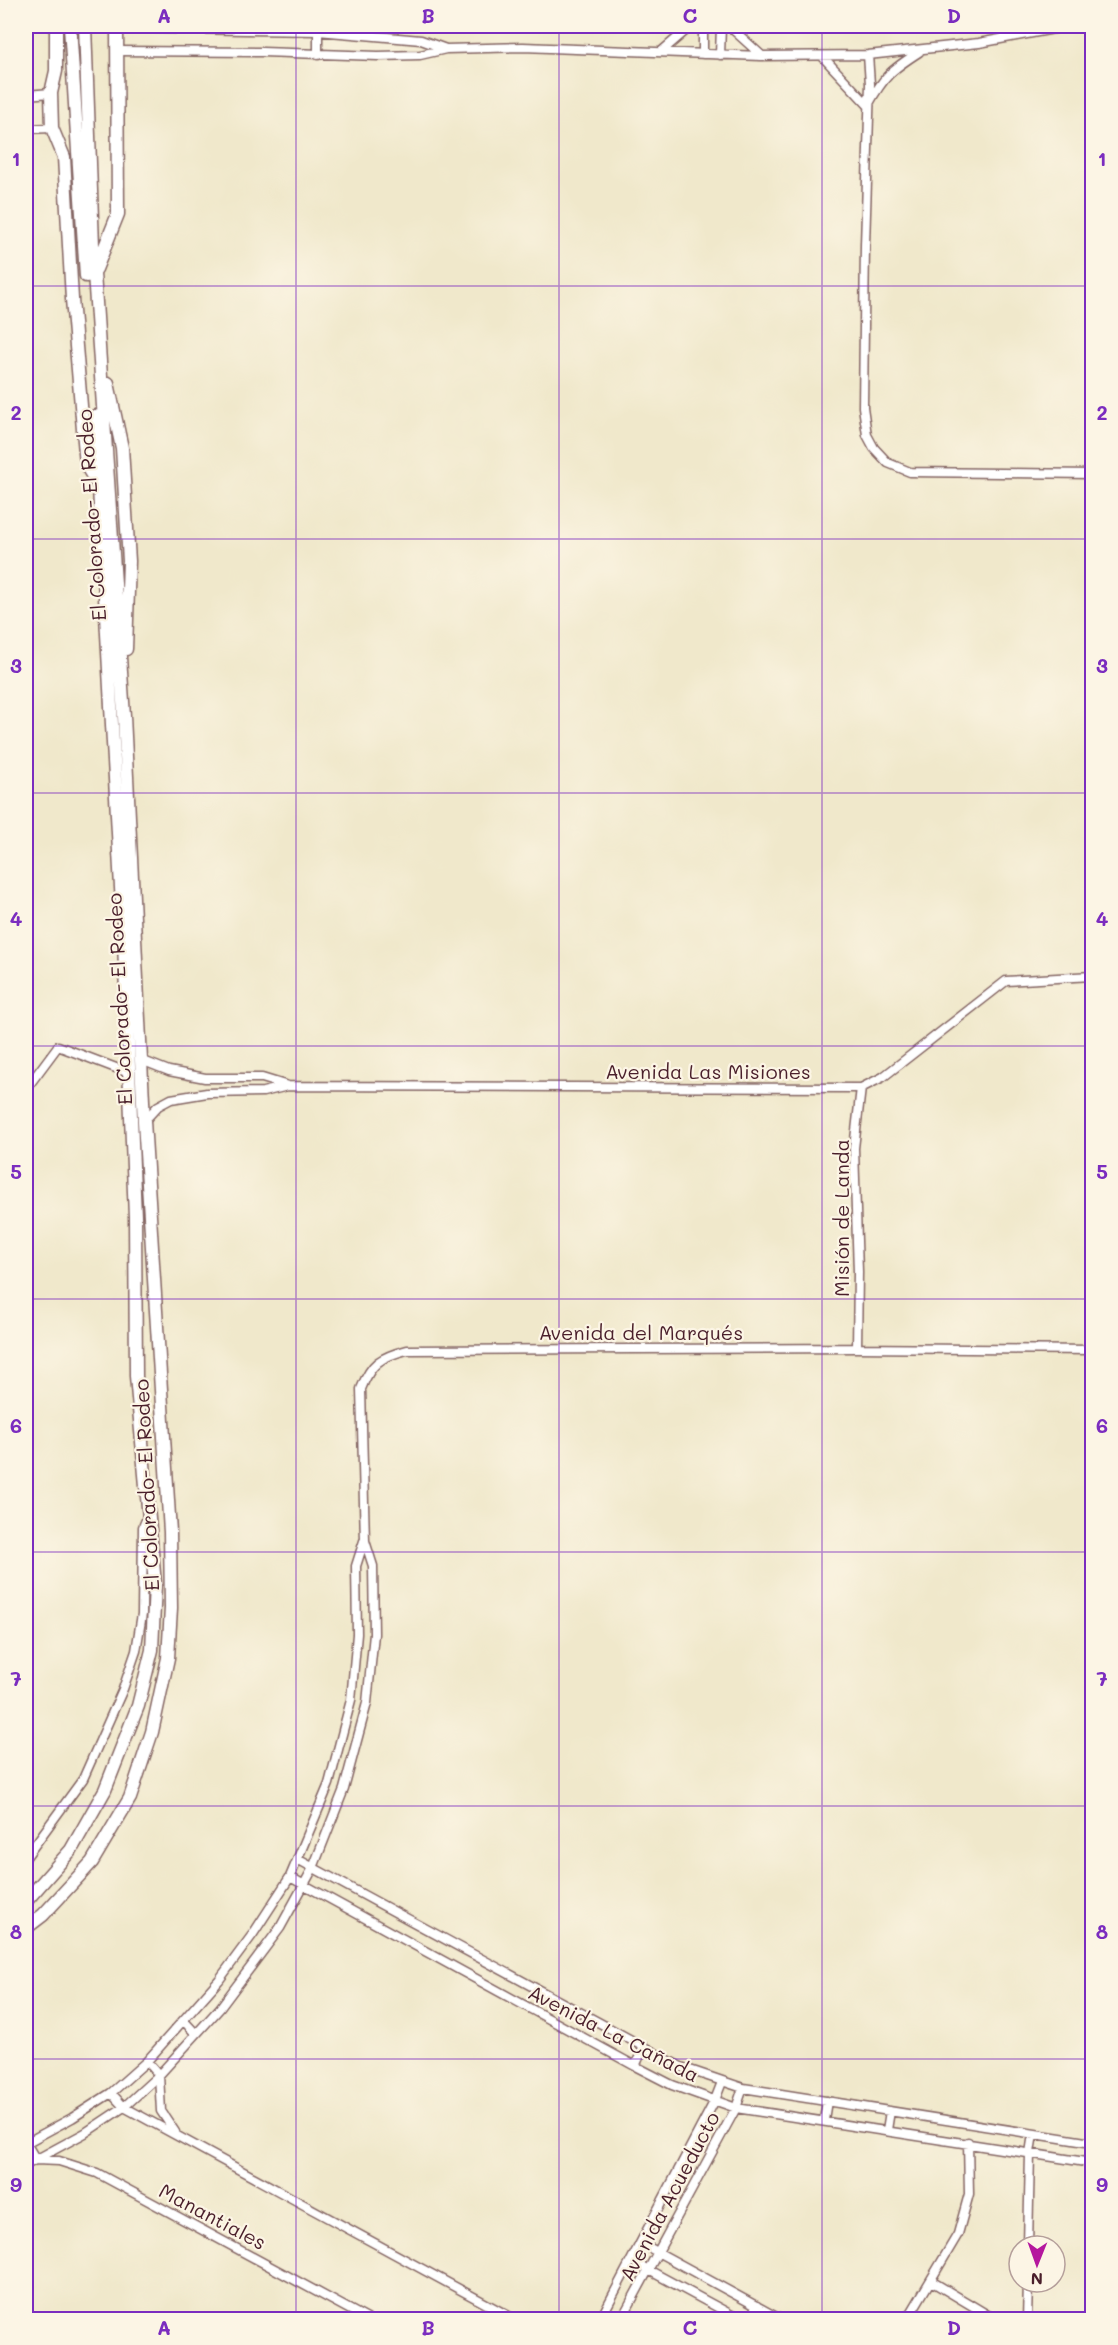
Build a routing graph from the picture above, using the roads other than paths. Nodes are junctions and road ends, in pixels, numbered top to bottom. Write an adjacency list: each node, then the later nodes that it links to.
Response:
1 (56, 26): 21 (main road)
2 (70, 26): 28 (main road, El Colorado- El Rodeo)
3 (85, 26): 26 (main road)
4 (691, 26): 14 (street)
5 (703, 26): 15 (street)
6 (721, 26): 17 (street)
7 (729, 26): 19 (street)
8 (1070, 26): 12 (street)
9 (117, 27): 10 (street); 13 (main road)
10 (318, 28): 11 (street); 16 (street)
11 (446, 49): 14 (street); 16 (street)
12 (922, 50): 18 (street); 23 (street)
13 (117, 51): 16 (street); 26 (main road)
14 (662, 51): 15 (street)
15 (703, 54): 17 (street)
16 (318, 55)
17 (720, 55): 19 (street)
18 (868, 55): 20 (street); 23 (street)
19 (761, 56): 20 (street)
20 (822, 56): 23 (street)
21 (51, 93): 22 (street); 24 (main road)
22 (26, 95)
23 (868, 105): 27 (street)
24 (52, 128): 25 (street); 28 (main road)
25 (26, 129)
26 (94, 273): 30 (main road, El Colorado- El Rodeo)
27 (1092, 474)
28 (99, 486): 31 (main road, El Colorado- El Rodeo)
29 (1092, 976): 33 (street, Avenida Las Misiones)
30 (141, 1060): 32 (street, Avenida Las Misiones); 35 (main road, El Colorado- El Rodeo)
31 (129, 1073): 34 (street); 38 (main road, El Colorado- El Rodeo)
32 (288, 1086): 33 (street, Avenida Las Misiones); 35 (street, Avenida Las Misiones)
33 (861, 1088): 36 (street, Misión de Landa)
34 (26, 1089)
35 (144, 1121): 48 (main road, El Colorado- El Rodeo)
36 (857, 1348): 37 (street, Avenida del Marqués); 39 (street, Avenida del Marqués)
37 (1092, 1350)
38 (149, 1512): 42 (street); 47 (main road, El Colorado- El Rodeo)
39 (364, 1540): 40 (street, Avenida del Marqués); 41 (street, Avenida del Marqués)
40 (338, 1751): 41 (street); 43 (street, Avenida del Marqués)
41 (353, 1755): 44 (street, Avenida del Marqués)
42 (26, 1857)
43 (299, 1860): 44 (street); 45 (street, Avenida del Marqués)
44 (313, 1868): 46 (street, Avenida del Marqués); 53 (street)
45 (290, 1877): 46 (street, Avenida La Cañada); 49 (street, Avenida del Marqués)
46 (304, 1885): 50 (street, Avenida del Marqués); 55 (street, Avenida La Cañada)
47 (26, 1901)
48 (26, 1928)
49 (219, 1980): 50 (street); 51 (street, Avenida del Marqués)
50 (233, 1991): 52 (street, Avenida del Marqués)
51 (184, 2021): 52 (street); 54 (street, Avenida del Marqués)
52 (196, 2034): 56 (street, Avenida del Marqués)
53 (644, 2047): 55 (street); 57 (street)
54 (147, 2061): 56 (street); 59 (street, Avenida del Marqués)
55 (634, 2066): 60 (street, Avenida La Cañada)
56 (159, 2075): 62 (street, Avenida del Marqués); 67 (street)
57 (722, 2082): 58 (street); 60 (street)
58 (743, 2088): 61 (street); 63 (street, Avenida Acueducto)
59 (111, 2093): 62 (street); 70 (street, Avenida del Marqués)
60 (716, 2100): 63 (street, Avenida La Cañada); 77 (street)
61 (827, 2101): 64 (street); 65 (street)
62 (124, 2107): 67 (street); 73 (street, Avenida del Marqués)
63 (736, 2108): 65 (street, Avenida La Cañada); 78 (street, Avenida Acueducto)
64 (890, 2111): 66 (street); 68 (street)
65 (824, 2120): 66 (street, Avenida La Cañada)
66 (887, 2130): 69 (street, Avenida La Cañada)
67 (177, 2134): 85 (street)
68 (1033, 2134): 71 (street); 72 (street)
69 (968, 2142): 72 (street, Avenida La Cañada); 81 (street)
70 (26, 2143): 73 (street)
71 (1092, 2144)
72 (1030, 2153): 74 (street, Avenida La Cañada); 76 (street)
73 (36, 2160): 75 (street, Avenida del Marqués); 84 (street, Manantiales)
74 (1092, 2163)
75 (26, 2165)
76 (1028, 2234)
77 (641, 2243): 78 (street); 79 (street)
78 (658, 2253): 80 (street, Avenida Acueducto); 83 (street)
79 (632, 2260): 80 (street); 86 (street)
80 (649, 2270): 87 (street, Avenida Acueducto); 88 (street)
81 (931, 2281): 91 (street); 92 (street)
82 (1028, 2294): 93 (street)
83 (757, 2306): 89 (street); 90 (street)
84 (369, 2319)
85 (516, 2319)
86 (600, 2319)
87 (621, 2319)
88 (741, 2319)
89 (749, 2319)
90 (782, 2319)
91 (907, 2319)
92 (996, 2319)
93 (1027, 2319)

